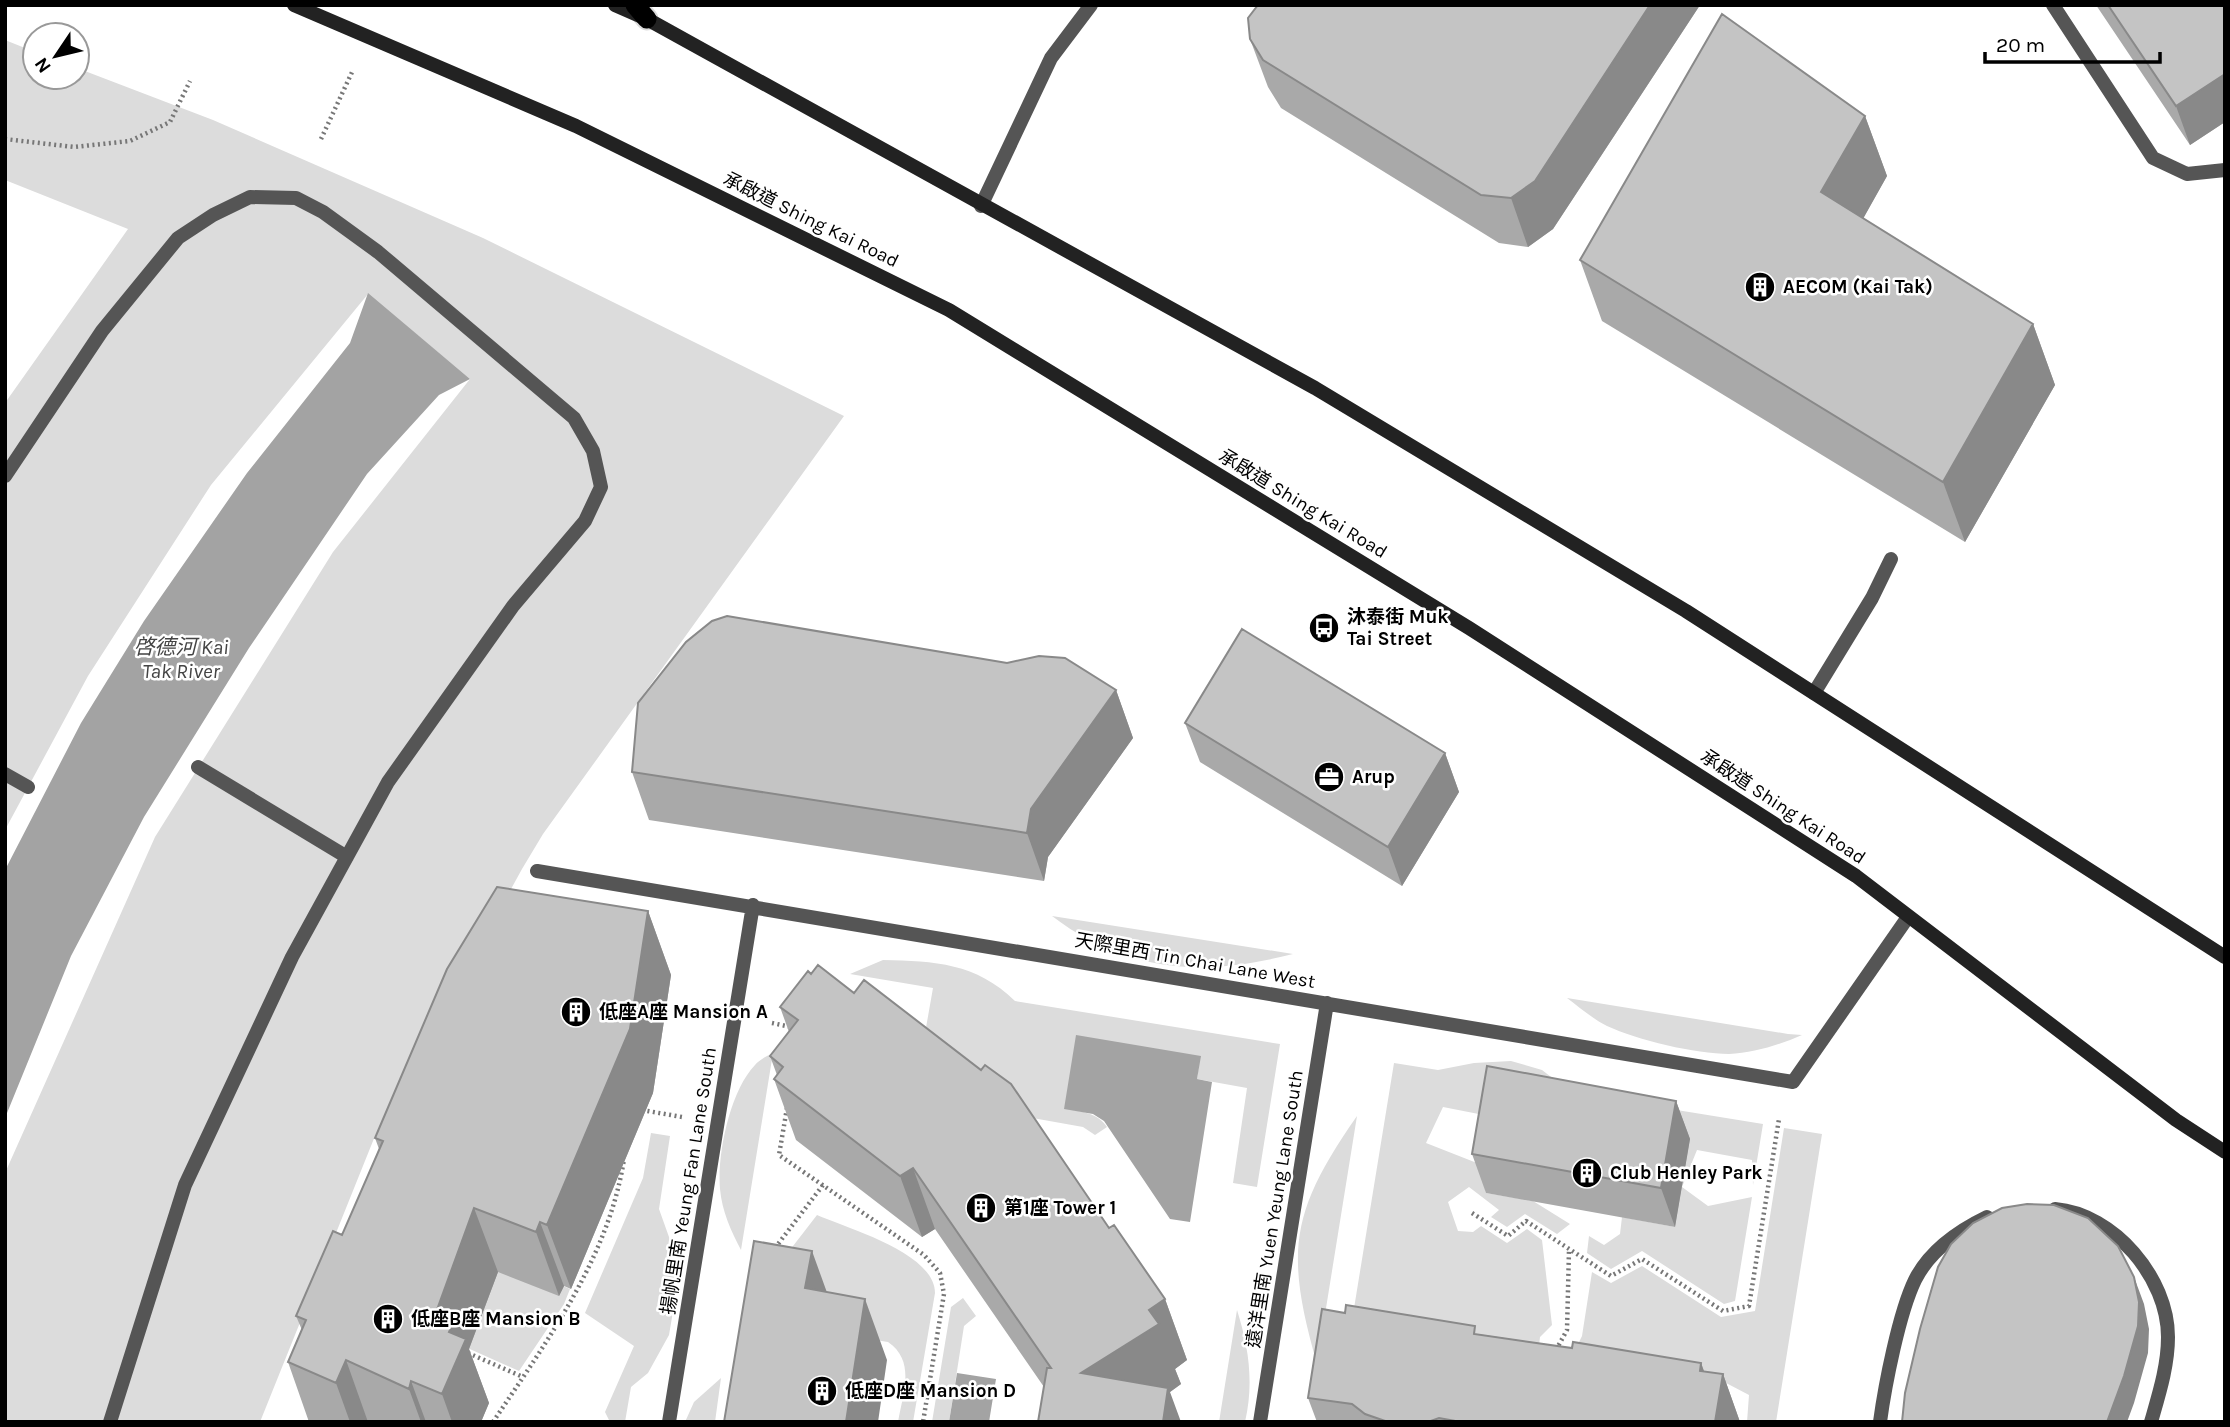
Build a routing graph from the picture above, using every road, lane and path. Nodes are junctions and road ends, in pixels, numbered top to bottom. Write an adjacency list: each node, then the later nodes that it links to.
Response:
1 (294, 5): 19 (main road, 承啟道 Shing Kai Road)
2 (615, 5): 5 (main road)
3 (1091, 5): 9 (street)
4 (2053, 5): 8 (street)
5 (641, 12): 9 (main road)
6 (190, 81): 7 (path)
7 (5, 138)
8 (2225, 170)
9 (981, 206): 12 (main road)
10 (5, 476): 16 (street)
11 (1891, 559): 12 (street)
12 (1814, 693): 20 (main road)
13 (198, 767): 16 (street)
14 (5, 774): 15 (street)
15 (28, 787)
16 (347, 857): 39 (street)
17 (537, 870): 18 (street, 天際里西 Tin Chai Lane West)
18 (753, 905): 21 (street, 天際里西 Tin Chai Lane West); 22 (street, 揚帆里南 Yeung Fan Lane South)
19 (1908, 917): 24 (street); 29 (main road, 承啟道 Shing Kai Road)
20 (2225, 957)
21 (1327, 1003): 24 (street, 天際里西 Tin Chai Lane West); 43 (street, 遠洋里南 Yuen Yeung Lane South)
22 (735, 1018): 23 (path); 27 (street, 揚帆里南 Yeung Fan Lane South)
23 (800, 1029)
24 (1784, 1080): 35 (path)
25 (788, 1104): 30 (path)
26 (632, 1109): 27 (path)
27 (718, 1122): 41 (street, 揚帆里南 Yeung Fan Lane South)
28 (625, 1150): 38 (path)
29 (2225, 1152)
30 (823, 1185): 34 (path); 42 (path)
31 (2039, 1208): 45 (street)
32 (2002, 1212): 44 (street)
33 (1472, 1213): 35 (path)
34 (774, 1249)
35 (1569, 1249): 37 (path)
36 (468, 1353): 38 (path)
37 (1549, 1361)
38 (523, 1377): 40 (path)
39 (110, 1422)
40 (493, 1422)
41 (669, 1422)
42 (923, 1422)
43 (1260, 1422)
44 (1880, 1422)
45 (2151, 1422)

